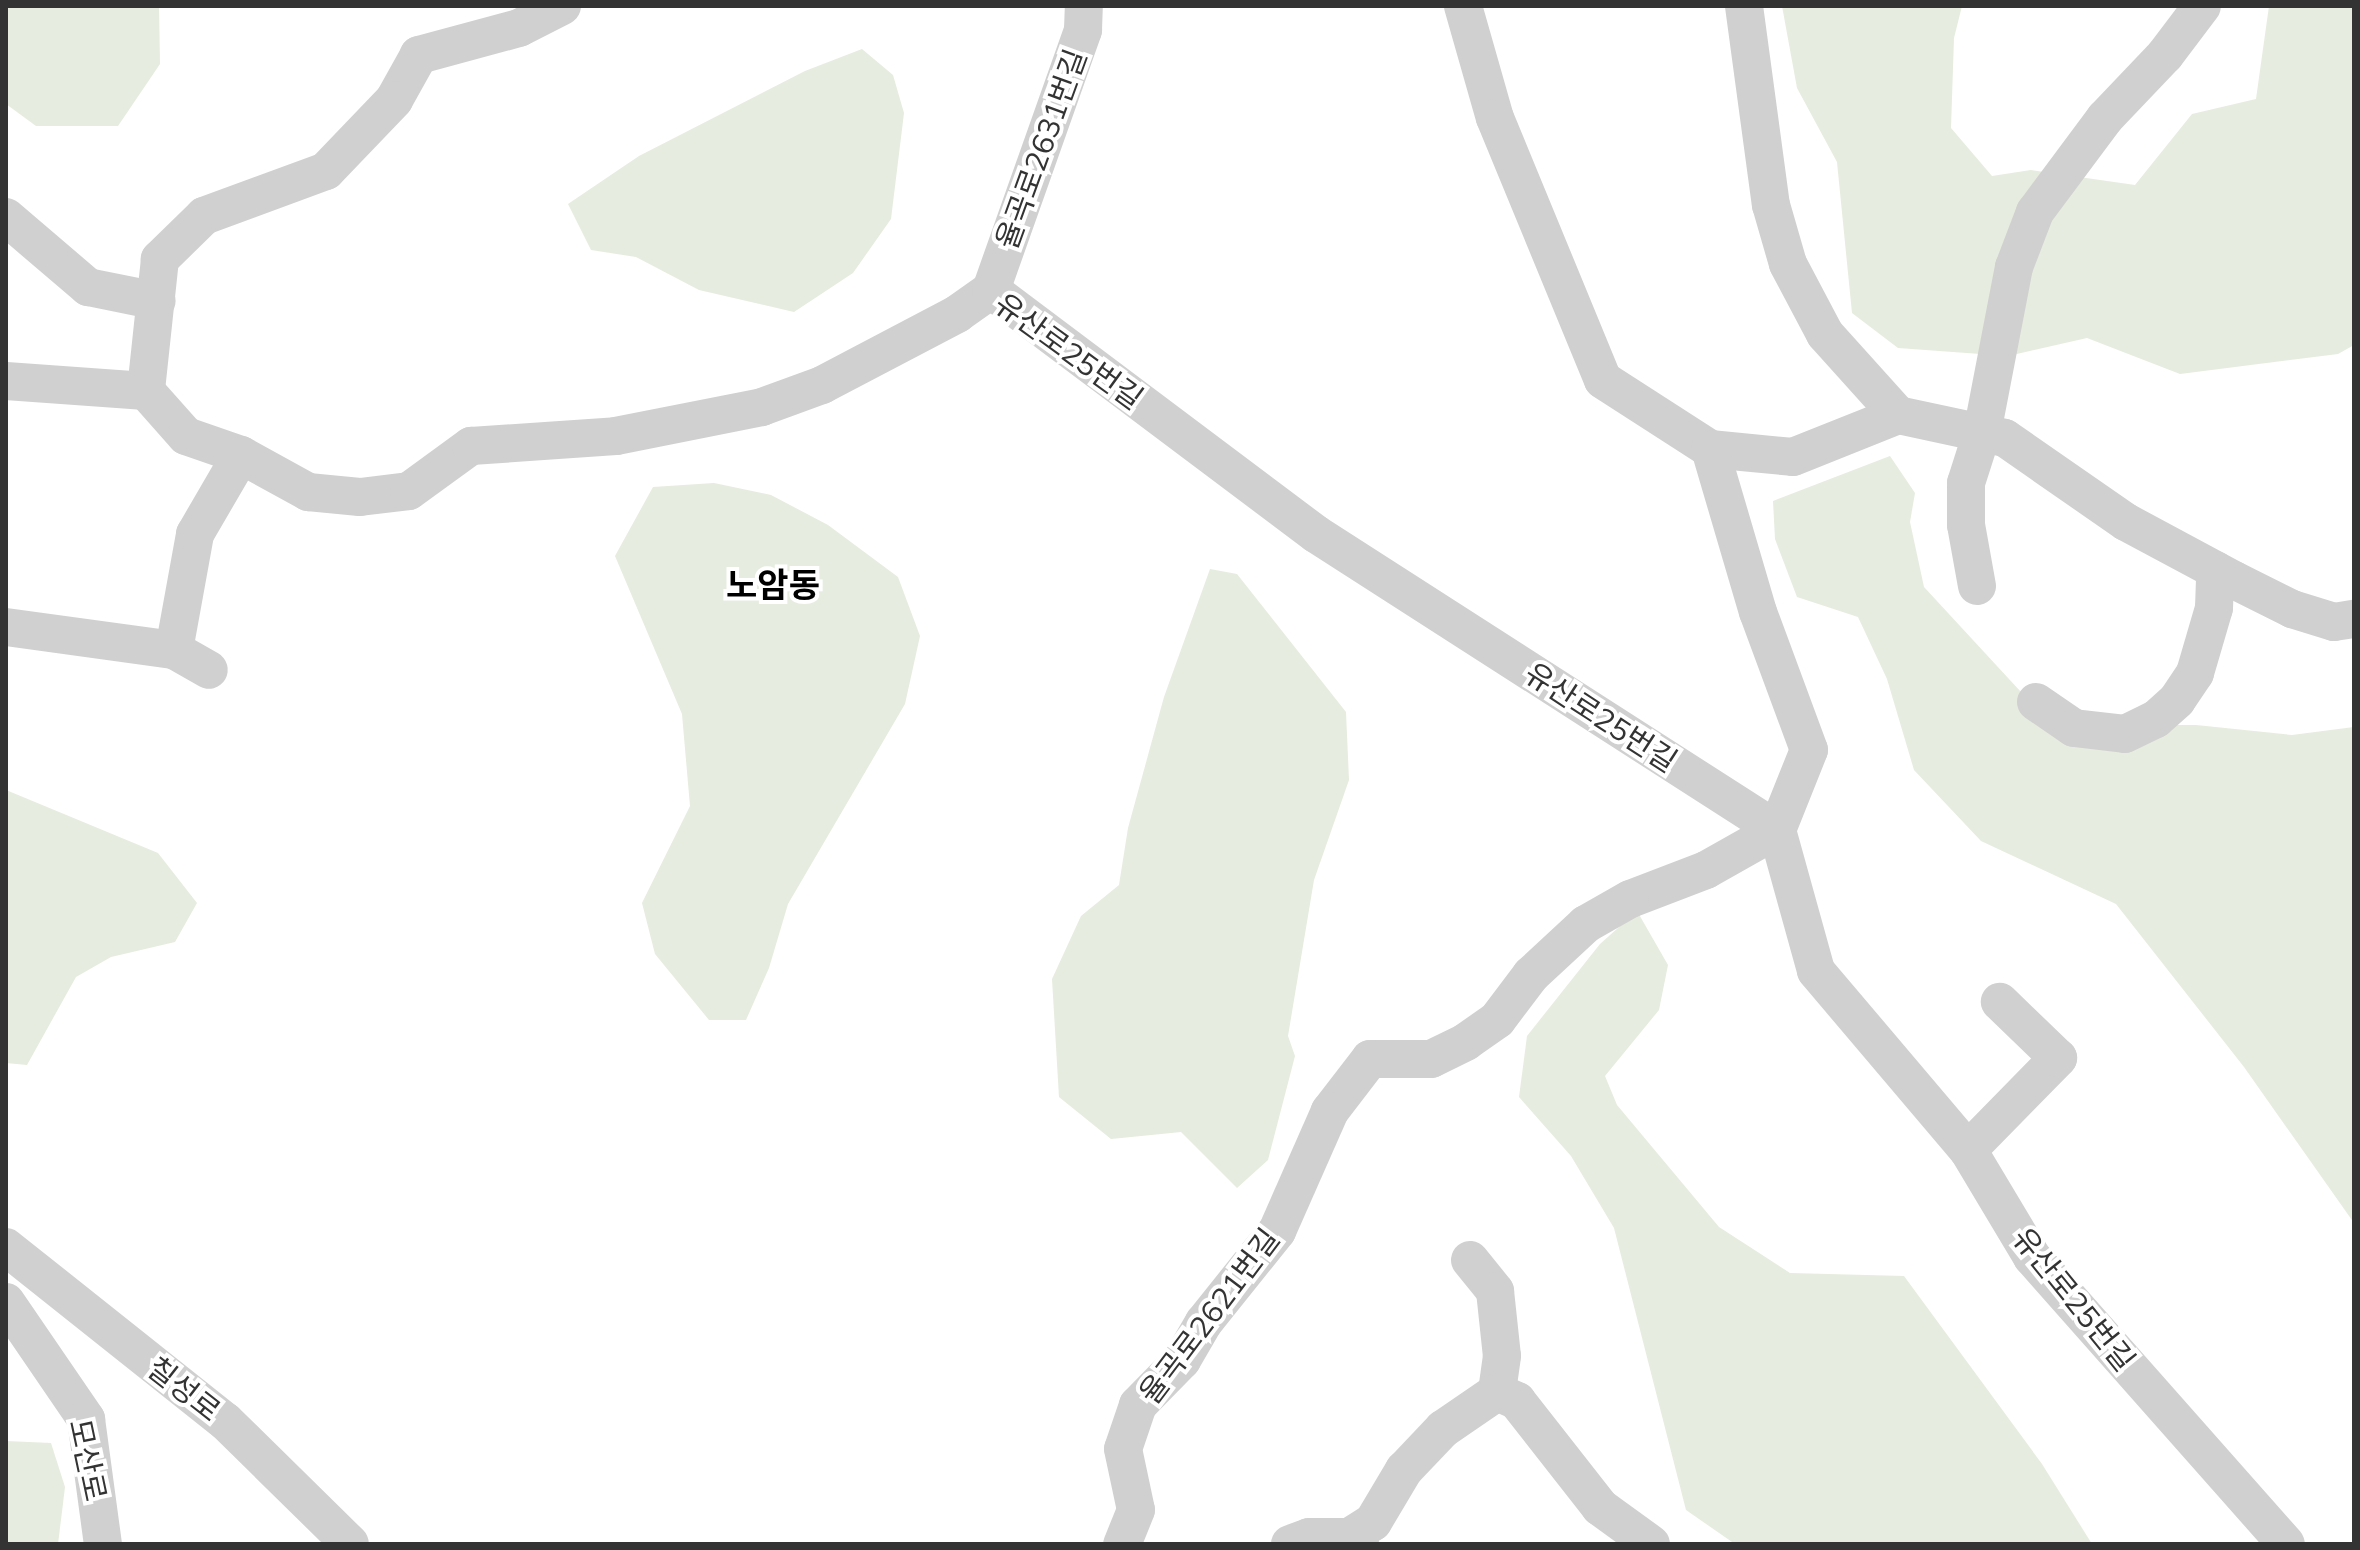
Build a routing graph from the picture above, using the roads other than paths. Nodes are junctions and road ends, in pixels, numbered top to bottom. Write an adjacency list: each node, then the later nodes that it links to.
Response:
1 (562, 6): 8 (street)
2 (1084, 6): 7 (street, 율곡로2631번길)
3 (1463, 6): 13 (street)
4 (1744, 6): 11 (street)
5 (2202, 6): 12 (street)
6 (6, 217): 8 (street)
7 (991, 290): 14 (street, 유산로25번길); 22 (street, 유산로25번길)
8 (157, 301): 10 (street)
9 (6, 381): 10 (street)
10 (146, 391): 14 (street)
11 (1898, 415): 12 (street); 13 (street)
12 (1982, 433): 15 (street); 16 (street)
13 (1710, 449): 22 (street)
14 (241, 455): 19 (street)
15 (2215, 570): 17 (street); 21 (street)
16 (1977, 586)
17 (2354, 619)
18 (6, 627): 19 (street)
19 (174, 650): 20 (street)
20 (209, 670)
21 (2036, 702)
22 (1777, 830): 24 (street, 유산로25번길); 30 (street, 율곡로2621번길)
23 (2000, 1002): 24 (street)
24 (1968, 1150): 35 (street, 유산로25번길)
25 (6, 1247): 32 (street, 칠성로)
26 (1470, 1260): 28 (street)
27 (6, 1302): 31 (street, 모산로)
28 (1497, 1392): 29 (street); 34 (street)
29 (1355, 1540): 33 (street)
30 (1127, 1543)
31 (103, 1544)
32 (350, 1544)
33 (1290, 1544)
34 (1651, 1544)
35 (2286, 1544)

